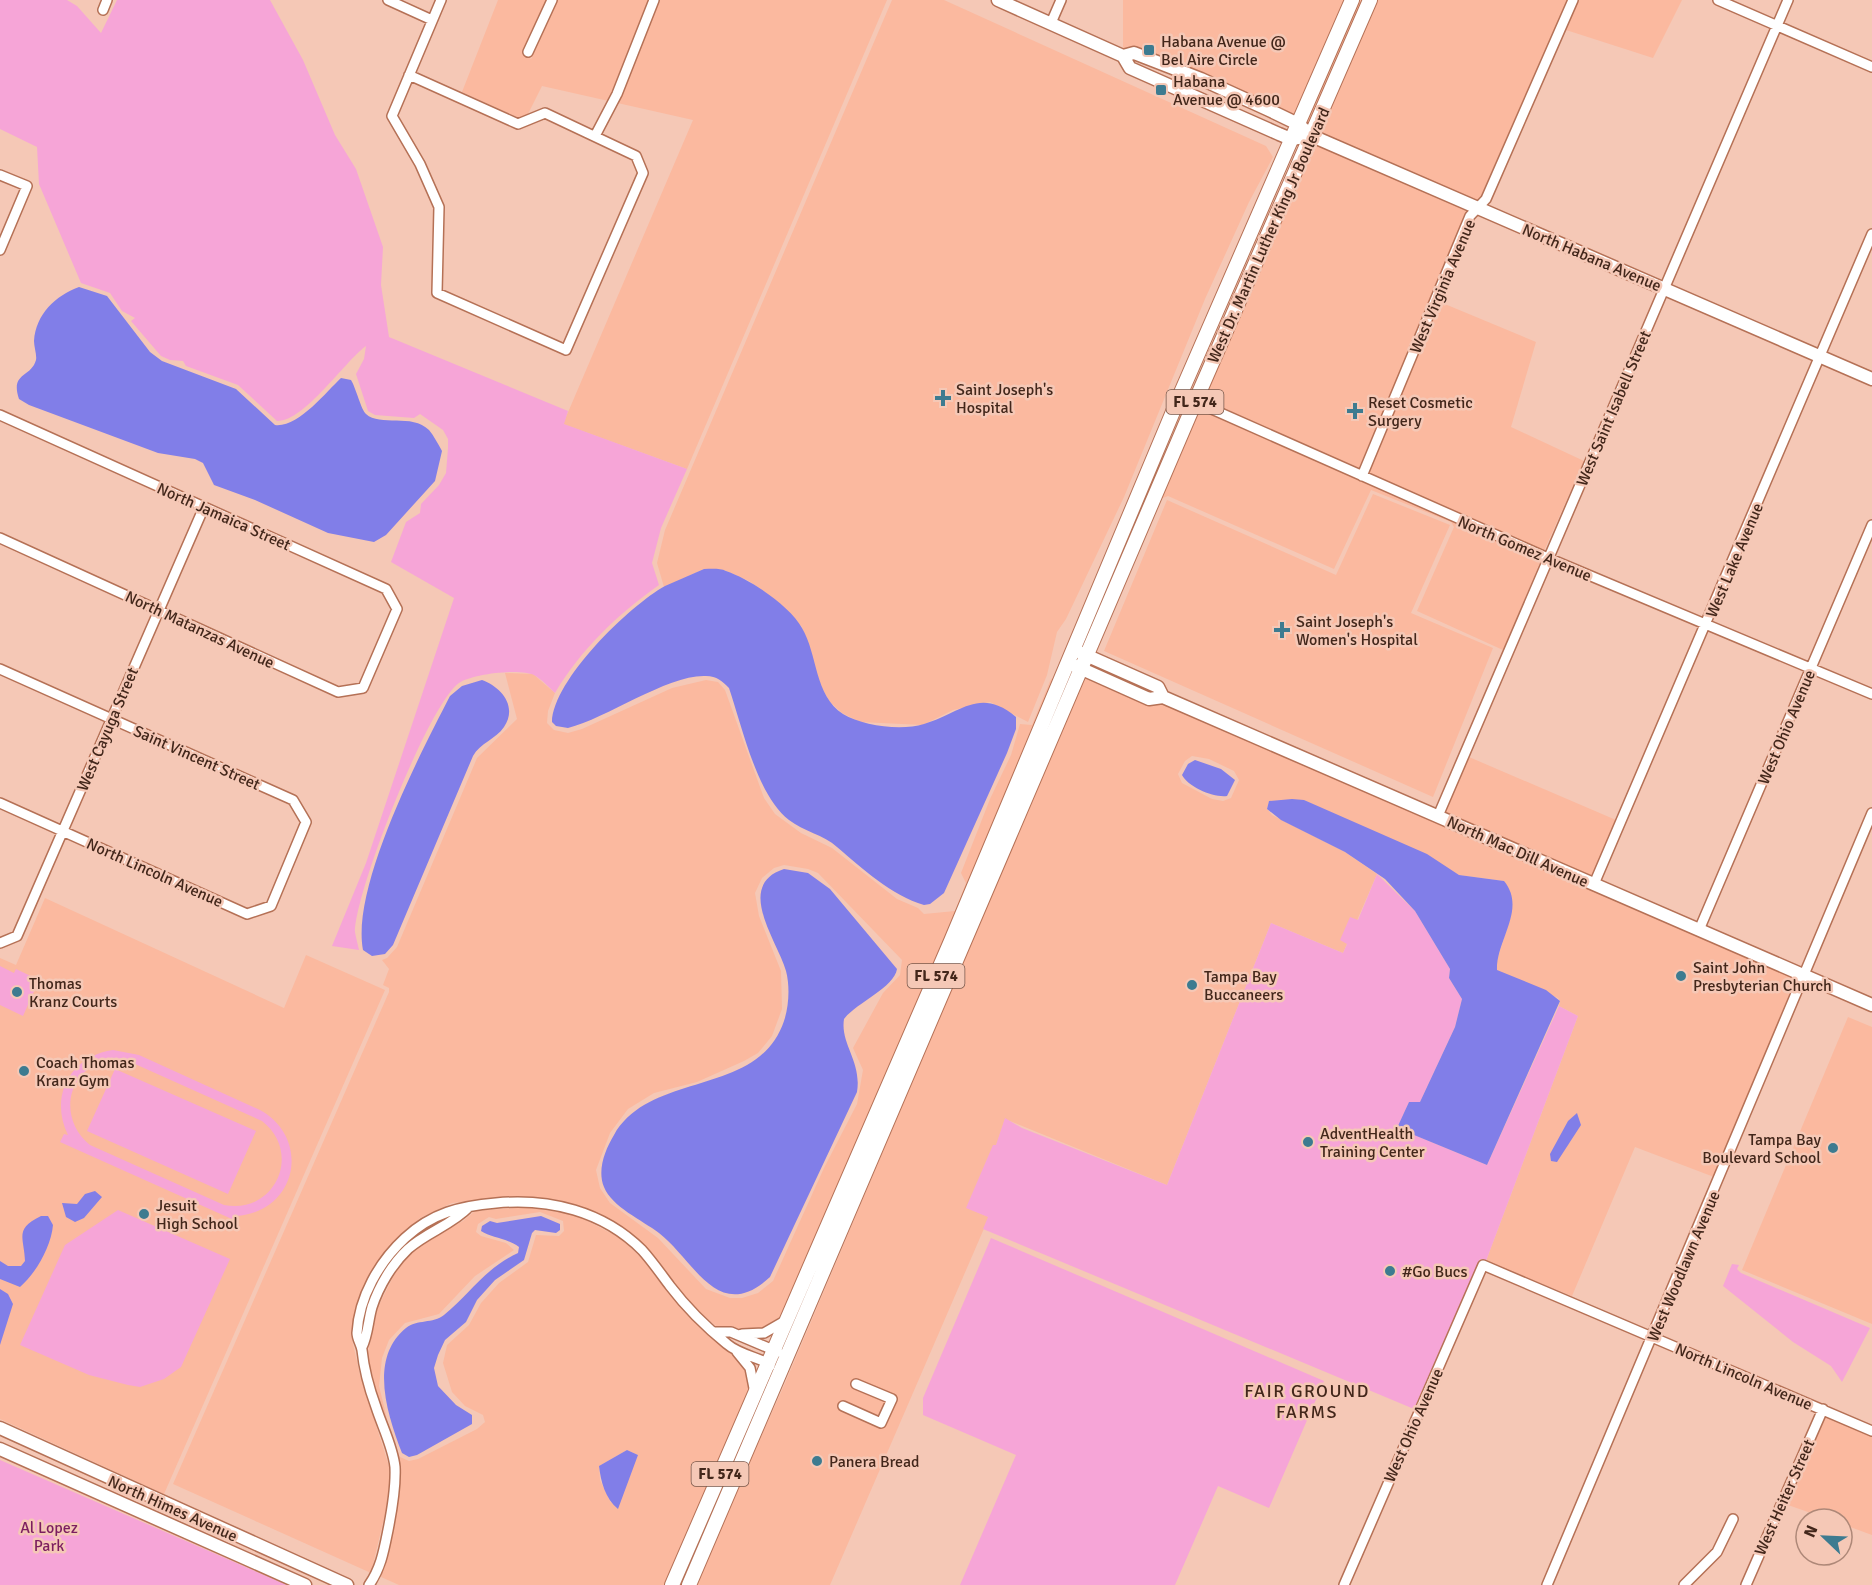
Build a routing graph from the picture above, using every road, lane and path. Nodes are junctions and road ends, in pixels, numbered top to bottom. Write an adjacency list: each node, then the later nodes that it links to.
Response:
1 (107, 0): 13 (street)
2 (388, 0): 14 (street)
3 (441, 0): 14 (street)
4 (552, 0): 17 (street)
5 (654, 0): 22 (street)
6 (998, 0): 15 (street, North Habana Avenue)
7 (1061, 0): 15 (street)
8 (1352, 0): 21 (main road, West Dr. Martin Luther King Jr Boulevard / FL 574)
9 (1370, 0): 23 (main road, West Dr. Martin Luther King Jr Boulevard / FL 574)
10 (1573, 0): 26 (street, West Virginia Avenue)
11 (1718, 0): 16 (street)
12 (1788, 0): 16 (street, West Saint Isabell Street)
13 (103, 10)
14 (432, 20): 20 (street)
15 (1051, 23): 18 (street, North Habana Avenue)
16 (1777, 26): 19 (street); 29 (street, West Saint Isabell Street)
17 (528, 52)
18 (1123, 56): 21 (street, North Habana Avenue); 24 (street, North Habana Avenue)
19 (1872, 67)
20 (409, 75): 22 (street); 22 (street)
21 (1298, 124): 23 (street, North Habana Avenue); 24 (main road, West Dr. Martin Luther King Jr Boulevard / FL 574)
22 (595, 136)
23 (1312, 136): 24 (street); 26 (street, North Habana Avenue); 33 (main road, West Dr. Martin Luther King Jr Boulevard / FL 574)
24 (1291, 140): 32 (main road, West Dr. Martin Luther King Jr Boulevard / FL 574)
25 (0, 175): 28 (street)
26 (1478, 207): 29 (street, North Habana Avenue); 35 (street, West Virginia Avenue)
27 (1872, 234): 30 (street, West Lake Avenue)
28 (0, 250)
29 (1664, 288): 30 (street, North Habana Avenue); 39 (street, West Saint Isabell Street)
30 (1822, 357): 31 (street, North Habana Avenue); 41 (street, West Lake Avenue)
31 (1872, 379)
32 (1180, 395): 33 (street, North Gomez Avenue); 42 (main road, West Dr. Martin Luther King Jr Boulevard / FL 574)
33 (1195, 402): 35 (street, North Gomez Avenue); 44 (main road, West Dr. Martin Luther King Jr Boulevard / FL 574)
34 (0, 415): 36 (street, North Jamaica Street)
35 (1362, 476): 39 (street, North Gomez Avenue)
36 (204, 507): 40 (street, West Cayuga Street); 43 (street, North Jamaica Street)
37 (1872, 525): 46 (street, West Ohio Avenue)
38 (0, 538): 40 (street, North Matanzas Avenue)
39 (1548, 558): 41 (street, North Gomez Avenue); 54 (street, West Saint Isabell Street)
40 (159, 610): 43 (street, North Matanzas Avenue); 51 (street, West Cayuga Street)
41 (1706, 625): 46 (street, North Gomez Avenue); 57 (street, West Lake Avenue)
42 (1072, 649): 44 (street, North Mac Dill Avenue); 45 (main road, West Dr. Martin Luther King Jr Boulevard / FL 574)
43 (380, 650)
44 (1087, 655): 48 (main road, West Dr. Martin Luther King Jr Boulevard / FL 574); 50 (street, North Mac Dill Avenue)
45 (1066, 663): 48 (street, North Mac Dill Avenue); 63 (main road, FL 574)
46 (1812, 668): 49 (street, North Gomez Avenue); 58 (street, West Ohio Avenue)
47 (0, 669): 51 (street, Saint Vincent Street)
48 (1081, 669): 50 (street, North Mac Dill Avenue); 68 (main road, FL 574)
49 (1872, 694)
50 (1163, 697): 54 (street, North Mac Dill Avenue)
51 (111, 720): 55 (street, West Cayuga Street); 56 (street, Saint Vincent Street)
52 (0, 803): 55 (street, North Lincoln Avenue)
53 (1872, 813): 60 (street, West Woodlawn Avenue)
54 (1438, 816): 57 (street, North Mac Dill Avenue)
55 (63, 831): 56 (street, North Lincoln Avenue); 59 (street, West Cayuga Street)
56 (286, 866)
57 (1594, 884): 58 (street, North Mac Dill Avenue)
58 (1699, 930): 60 (street, North Mac Dill Avenue)
59 (1, 944)
60 (1803, 975): 61 (street, North Mac Dill Avenue); 66 (street, West Woodlawn Avenue)
61 (1872, 1005)
62 (1483, 1266): 66 (street, North Lincoln Avenue); 88 (street, West Ohio Avenue)
63 (786, 1319): 65 (street); 69 (main road, FL 574)
64 (715, 1332): 65 (street); 67 (street); 85 (street)
65 (735, 1334): 69 (street)
66 (1653, 1337): 74 (street, North Lincoln Avenue); 89 (street, West Woodlawn Avenue)
67 (731, 1347): 69 (street); 72 (street)
68 (789, 1355): 69 (street); 70 (main road, FL 574)
69 (770, 1357): 70 (street); 72 (main road, FL 574)
70 (778, 1379): 87 (main road, FL 574)
71 (856, 1384): 73 (street)
72 (755, 1393): 86 (main road, FL 574)
73 (843, 1406)
74 (1823, 1409): 76 (street, North Lincoln Avenue); 91 (street, West Heiter Street)
75 (0, 1428): 78 (street, North Himes Avenue)
76 (1872, 1431)
77 (0, 1449): 79 (street, North Himes Avenue)
78 (94, 1472): 79 (street); 81 (street, North Himes Avenue)
79 (87, 1489): 82 (street, North Himes Avenue)
80 (1733, 1519): 90 (street)
81 (212, 1525): 82 (street); 84 (street, North Himes Avenue)
82 (206, 1541): 83 (street, North Himes Avenue)
83 (305, 1585)
84 (347, 1585)
85 (369, 1585)
86 (672, 1585)
87 (689, 1585)
88 (1344, 1585)
89 (1547, 1585)
90 (1683, 1585)
91 (1746, 1585)

